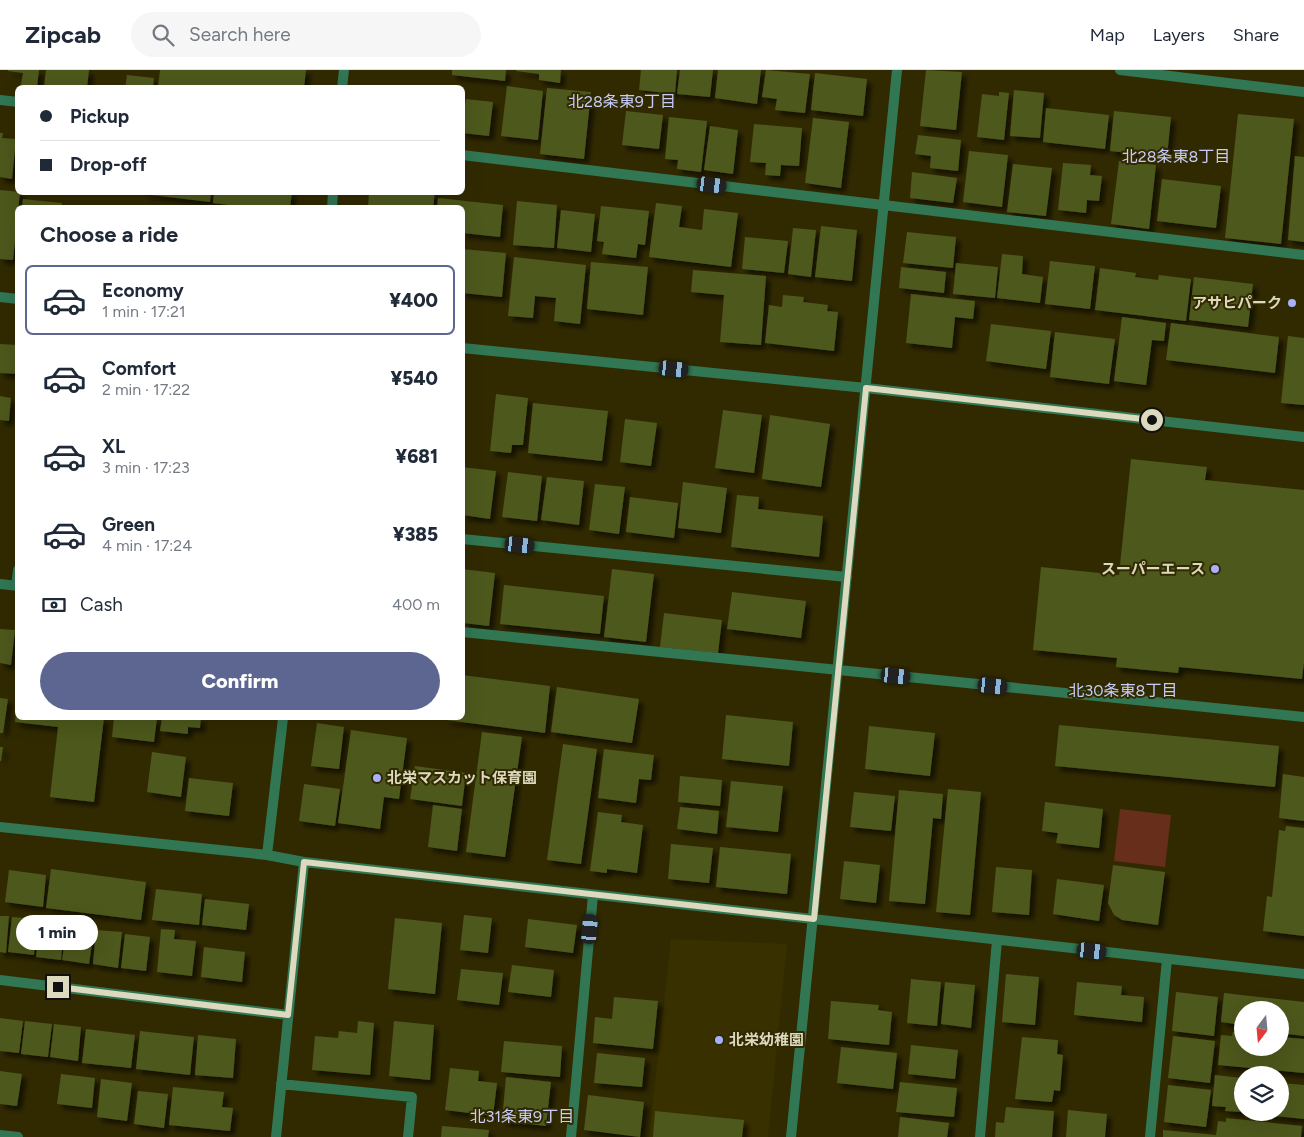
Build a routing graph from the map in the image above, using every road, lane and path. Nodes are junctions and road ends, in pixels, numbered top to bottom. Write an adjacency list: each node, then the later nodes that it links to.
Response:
1 (344, 70): 4 (street)
2 (897, 70): 9 (street)
3 (1120, 70): 5 (street)
4 (342, 85)
5 (1304, 92)
6 (0, 100): 7 (street)
7 (15, 102)
8 (465, 155): 9 (street)
9 (884, 205): 10 (street); 14 (street)
10 (1304, 255)
11 (0, 297): 12 (street)
12 (15, 299)
13 (465, 348): 14 (street)
14 (866, 388): 15 (street); 17 (street)
15 (1304, 437)
16 (465, 539): 17 (street)
17 (847, 577): 21 (street)
18 (0, 584): 19 (street)
19 (15, 586)
20 (465, 632): 21 (street)
21 (838, 670): 22 (street); 28 (street)
22 (1304, 717)
23 (283, 720): 25 (street)
24 (0, 828): 25 (street)
25 (267, 855): 26 (street)
26 (304, 862): 27 (street); 33 (street)
27 (594, 895): 28 (street); 39 (street)
28 (814, 919): 29 (street); 40 (street)
29 (997, 940): 30 (street); 41 (street)
30 (1167, 959): 31 (street); 42 (street)
31 (1304, 974)
32 (0, 980): 33 (street)
33 (288, 1015): 34 (street)
34 (281, 1084): 37 (street); 38 (street)
35 (0, 1135): 36 (street)
36 (18, 1137)
37 (276, 1137)
38 (408, 1137)
39 (571, 1137)
40 (791, 1137)
41 (980, 1137)
42 (1150, 1137)

